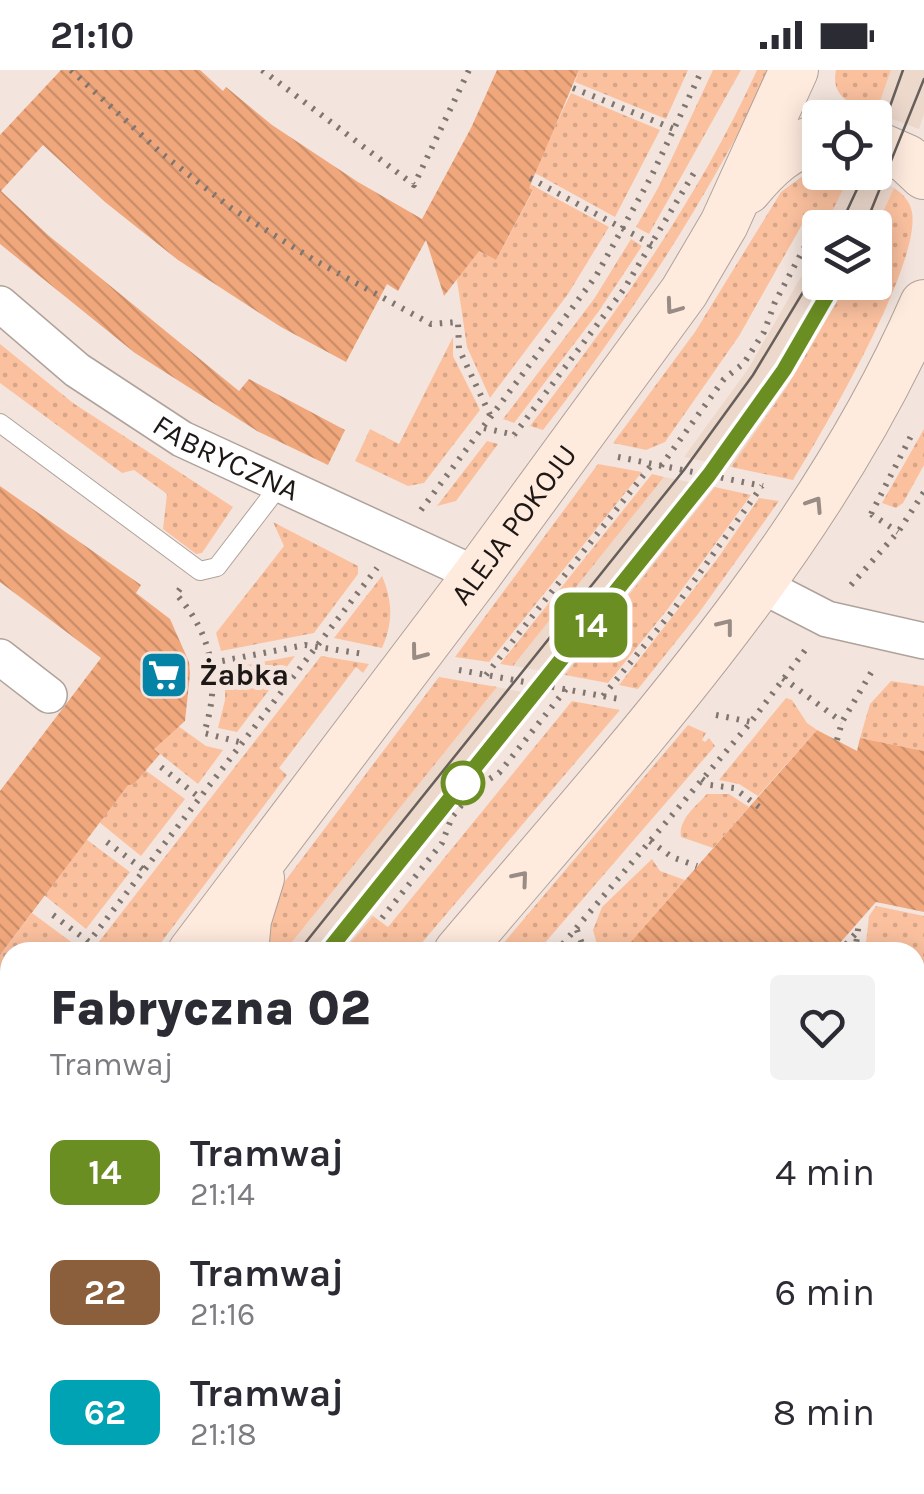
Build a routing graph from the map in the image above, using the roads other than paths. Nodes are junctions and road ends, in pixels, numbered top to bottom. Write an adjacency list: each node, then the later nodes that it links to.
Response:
1 (794, 70): 5 (main road, ALEJA POKOJU)
2 (802, 144): 5 (main road)
3 (892, 152): 4 (main road)
4 (924, 176)
5 (724, 224): 10 (main road, ALEJA POKOJU, one-way to 10)
6 (0, 304): 9 (street, FABRYCZNA)
7 (923, 304): 11 (main road, one-way to 7)
8 (0, 423): 9 (lane)
9 (278, 486): 10 (street, FABRYCZNA)
10 (477, 575): 15 (main road, ALEJA POKOJU, one-way to 15)
11 (759, 584): 12 (street); 18 (main road, one-way to 11)
12 (924, 641)
13 (0, 657): 14 (street)
14 (49, 694)
15 (284, 830): 16 (main road, ALEJA POKOJU); 17 (main road)
16 (200, 942)
17 (245, 942)
18 (466, 942)

